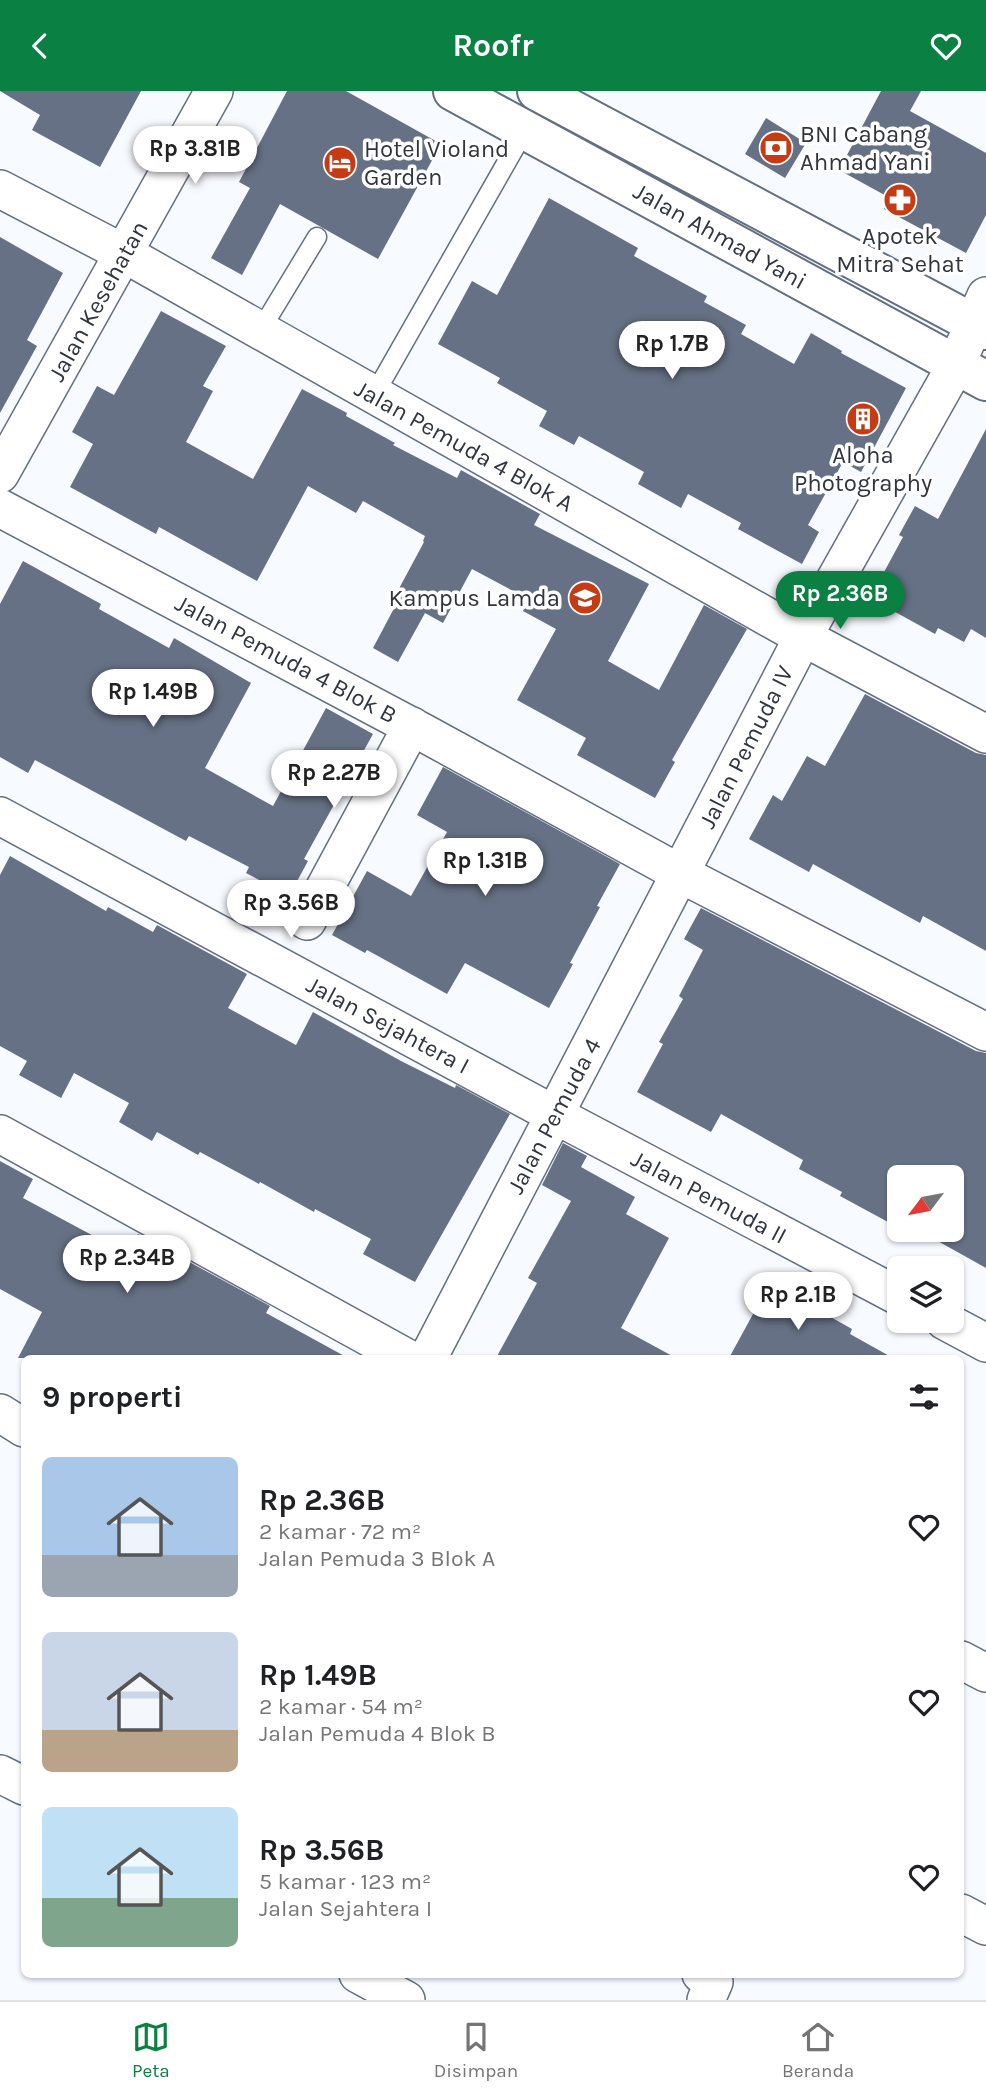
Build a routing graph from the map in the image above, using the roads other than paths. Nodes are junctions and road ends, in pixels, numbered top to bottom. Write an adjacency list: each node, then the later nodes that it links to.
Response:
1 (214, 91): 7 (street, Jalan Kesehatan)
2 (453, 91): 4 (main road, Jalan Ahmad Yani)
3 (537, 91): 8 (main road, Jalan Ahmad Yani)
4 (525, 129): 10 (main road, Jalan Ahmad Yani); 11 (lane)
5 (0, 189): 7 (street, Jalan Pemuda 4 Blok A)
6 (317, 237): 9 (lane)
7 (125, 254): 9 (street, Jalan Pemuda 4 Blok A); 12 (street, Jalan Kesehatan)
8 (982, 316): 10 (street, Jalan Pemuda IV)
9 (260, 331): 11 (street, Jalan Pemuda 4 Blok A)
10 (971, 373): 14 (street, Jalan Pemuda IV)
11 (374, 395): 14 (street, Jalan Pemuda 4 Blok A)
12 (0, 474)
13 (0, 508): 15 (street, Jalan Pemuda 4 Blok B)
14 (803, 637): 16 (street, Jalan Pemuda 4 Blok A); 18 (street, Jalan Pemuda IV)
15 (412, 726): 18 (street, Jalan Pemuda 4 Blok B); 19 (street)
16 (986, 734)
17 (0, 816): 21 (street, Jalan Sejahtera I)
18 (681, 874): 20 (street, Jalan Pemuda 4 Blok B); 21 (street, Jalan Pemuda 4)
19 (307, 921)
20 (986, 1032)
21 (555, 1115): 23 (street, Jalan Pemuda II); 27 (street, Jalan Pemuda 4)
22 (0, 1134): 26 (street)
23 (887, 1290)
24 (964, 1331): 25 (street)
25 (986, 1343)
26 (396, 1355)
27 (430, 1355)
28 (0, 1413): 29 (street)
29 (21, 1426)
30 (964, 1662): 31 (street)
31 (986, 1673)
32 (0, 1774): 33 (street)
33 (21, 1784)
34 (964, 1915): 35 (street)
35 (986, 1926)
36 (365, 1978): 38 (street)
37 (708, 1978): 39 (street)
38 (406, 2000)
39 (706, 2000)

